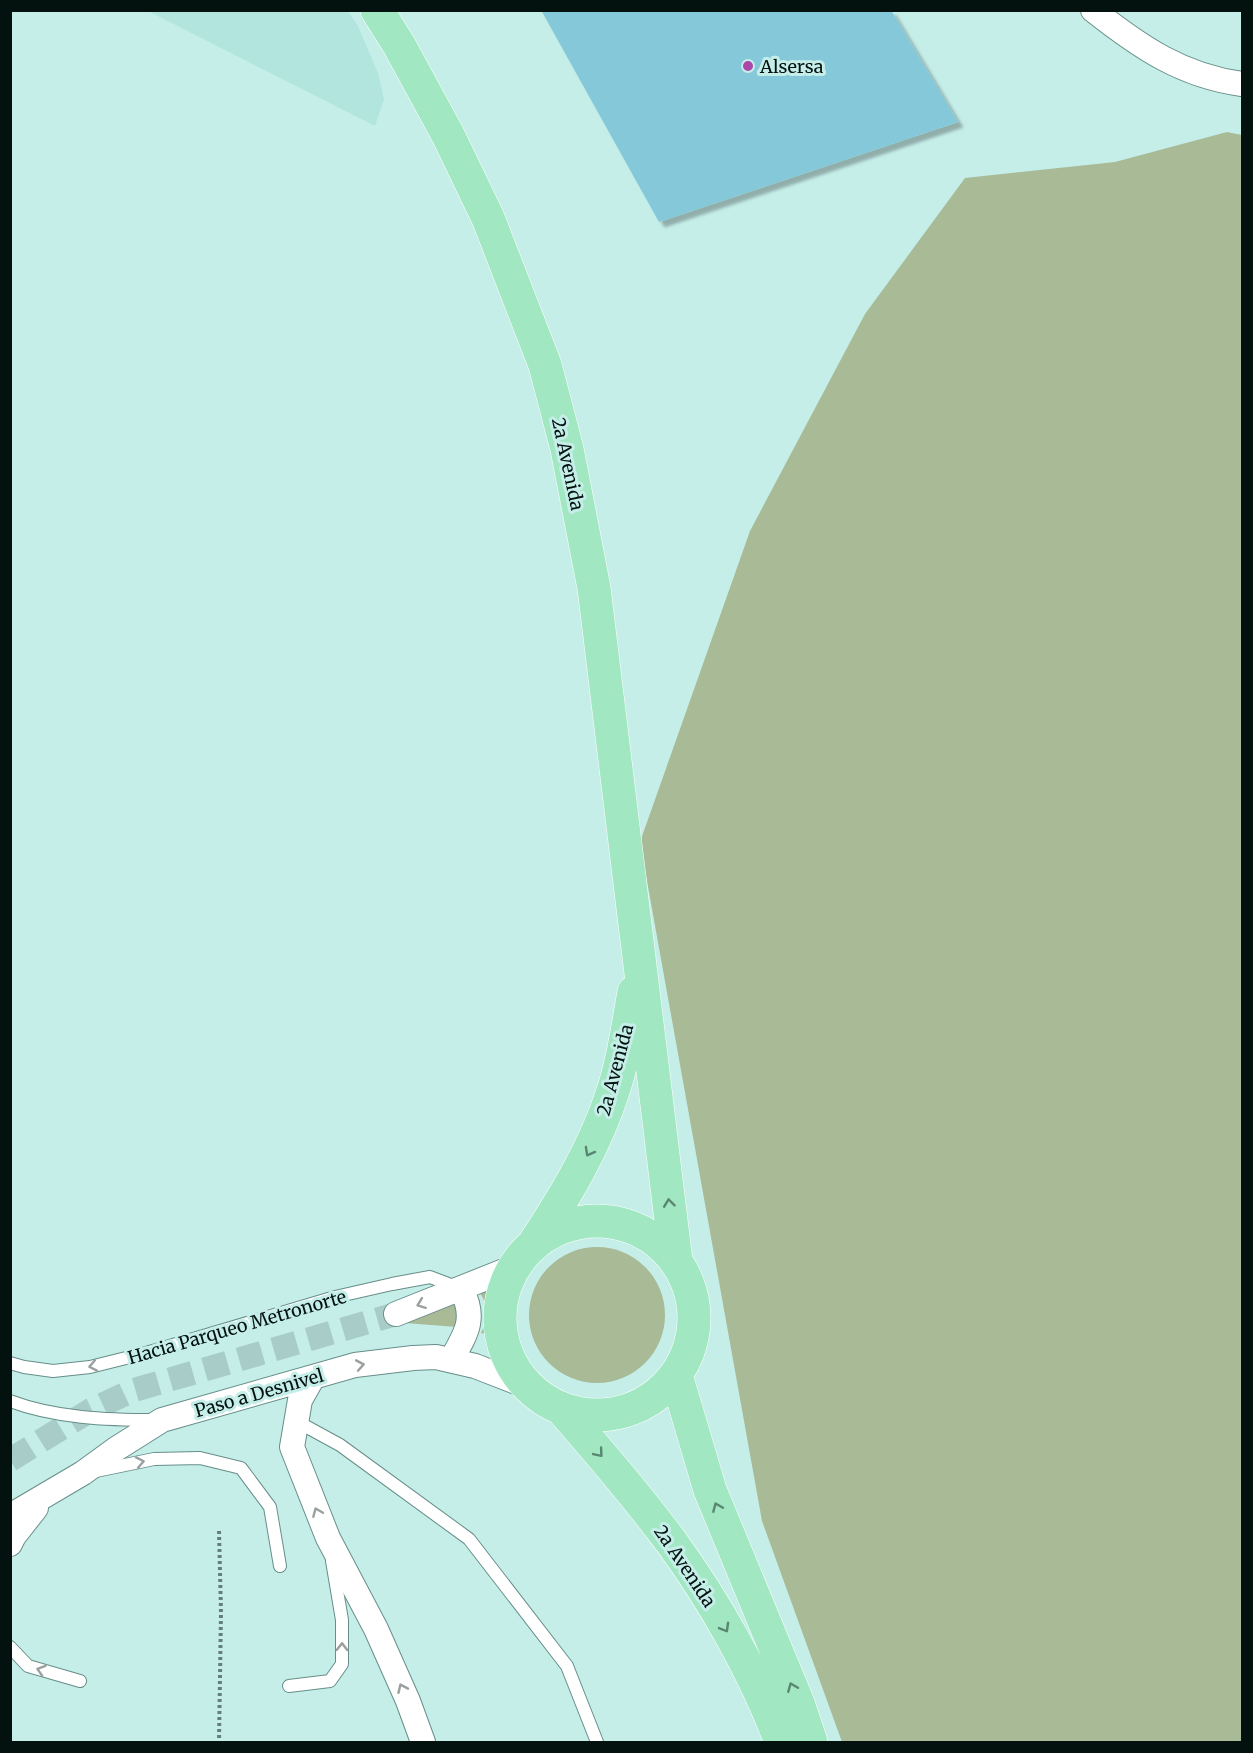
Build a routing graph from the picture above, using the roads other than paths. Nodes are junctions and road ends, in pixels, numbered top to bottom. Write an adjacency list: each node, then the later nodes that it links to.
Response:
1 (377, 10): 4 (main road, 2a Avenida)
2 (1093, 10): 3 (street)
3 (1242, 84)
4 (640, 954): 5 (main road, 2a Avenida, one-way to 5); 6 (main road, 2a Avenida, one-way to 4)
5 (535, 1242): 6 (main road); 7 (main road)
6 (675, 1261): 12 (main road)
7 (514, 1267): 8 (street); 14 (main road)
8 (461, 1288): 9 (street, one-way to 9); 10 (street); 11 (lane, Hacia Parqueo Metronorte, one-way to 11)
9 (396, 1314)
10 (451, 1360): 13 (street, Paso a Desnivel, one-way to 10); 14 (street, Paso a Desnivel)
11 (10, 1363)
12 (676, 1375): 16 (main road); 31 (main road, one-way to 12)
13 (313, 1377): 17 (street, Paso a Desnivel); 18 (street)
14 (529, 1387): 16 (main road)
15 (10, 1401): 17 (lane)
16 (561, 1408): 30 (main road, 2a Avenida, one-way to 30)
17 (162, 1420): 19 (street, Paso a Desnivel)
18 (296, 1421): 22 (street, one-way to 18); 29 (lane)
19 (83, 1473): 20 (street, Paso a Desnivel); 24 (lane, one-way to 24)
20 (45, 1496): 21 (street, Paso a Desnivel); 23 (street)
21 (10, 1516)
22 (328, 1538): 27 (lane, one-way to 22); 28 (street, one-way to 22)
23 (10, 1544)
24 (280, 1566)
25 (10, 1647): 26 (lane, one-way to 25)
26 (80, 1681)
27 (289, 1686)
28 (423, 1743)
29 (597, 1743)
30 (781, 1743)
31 (811, 1743)

